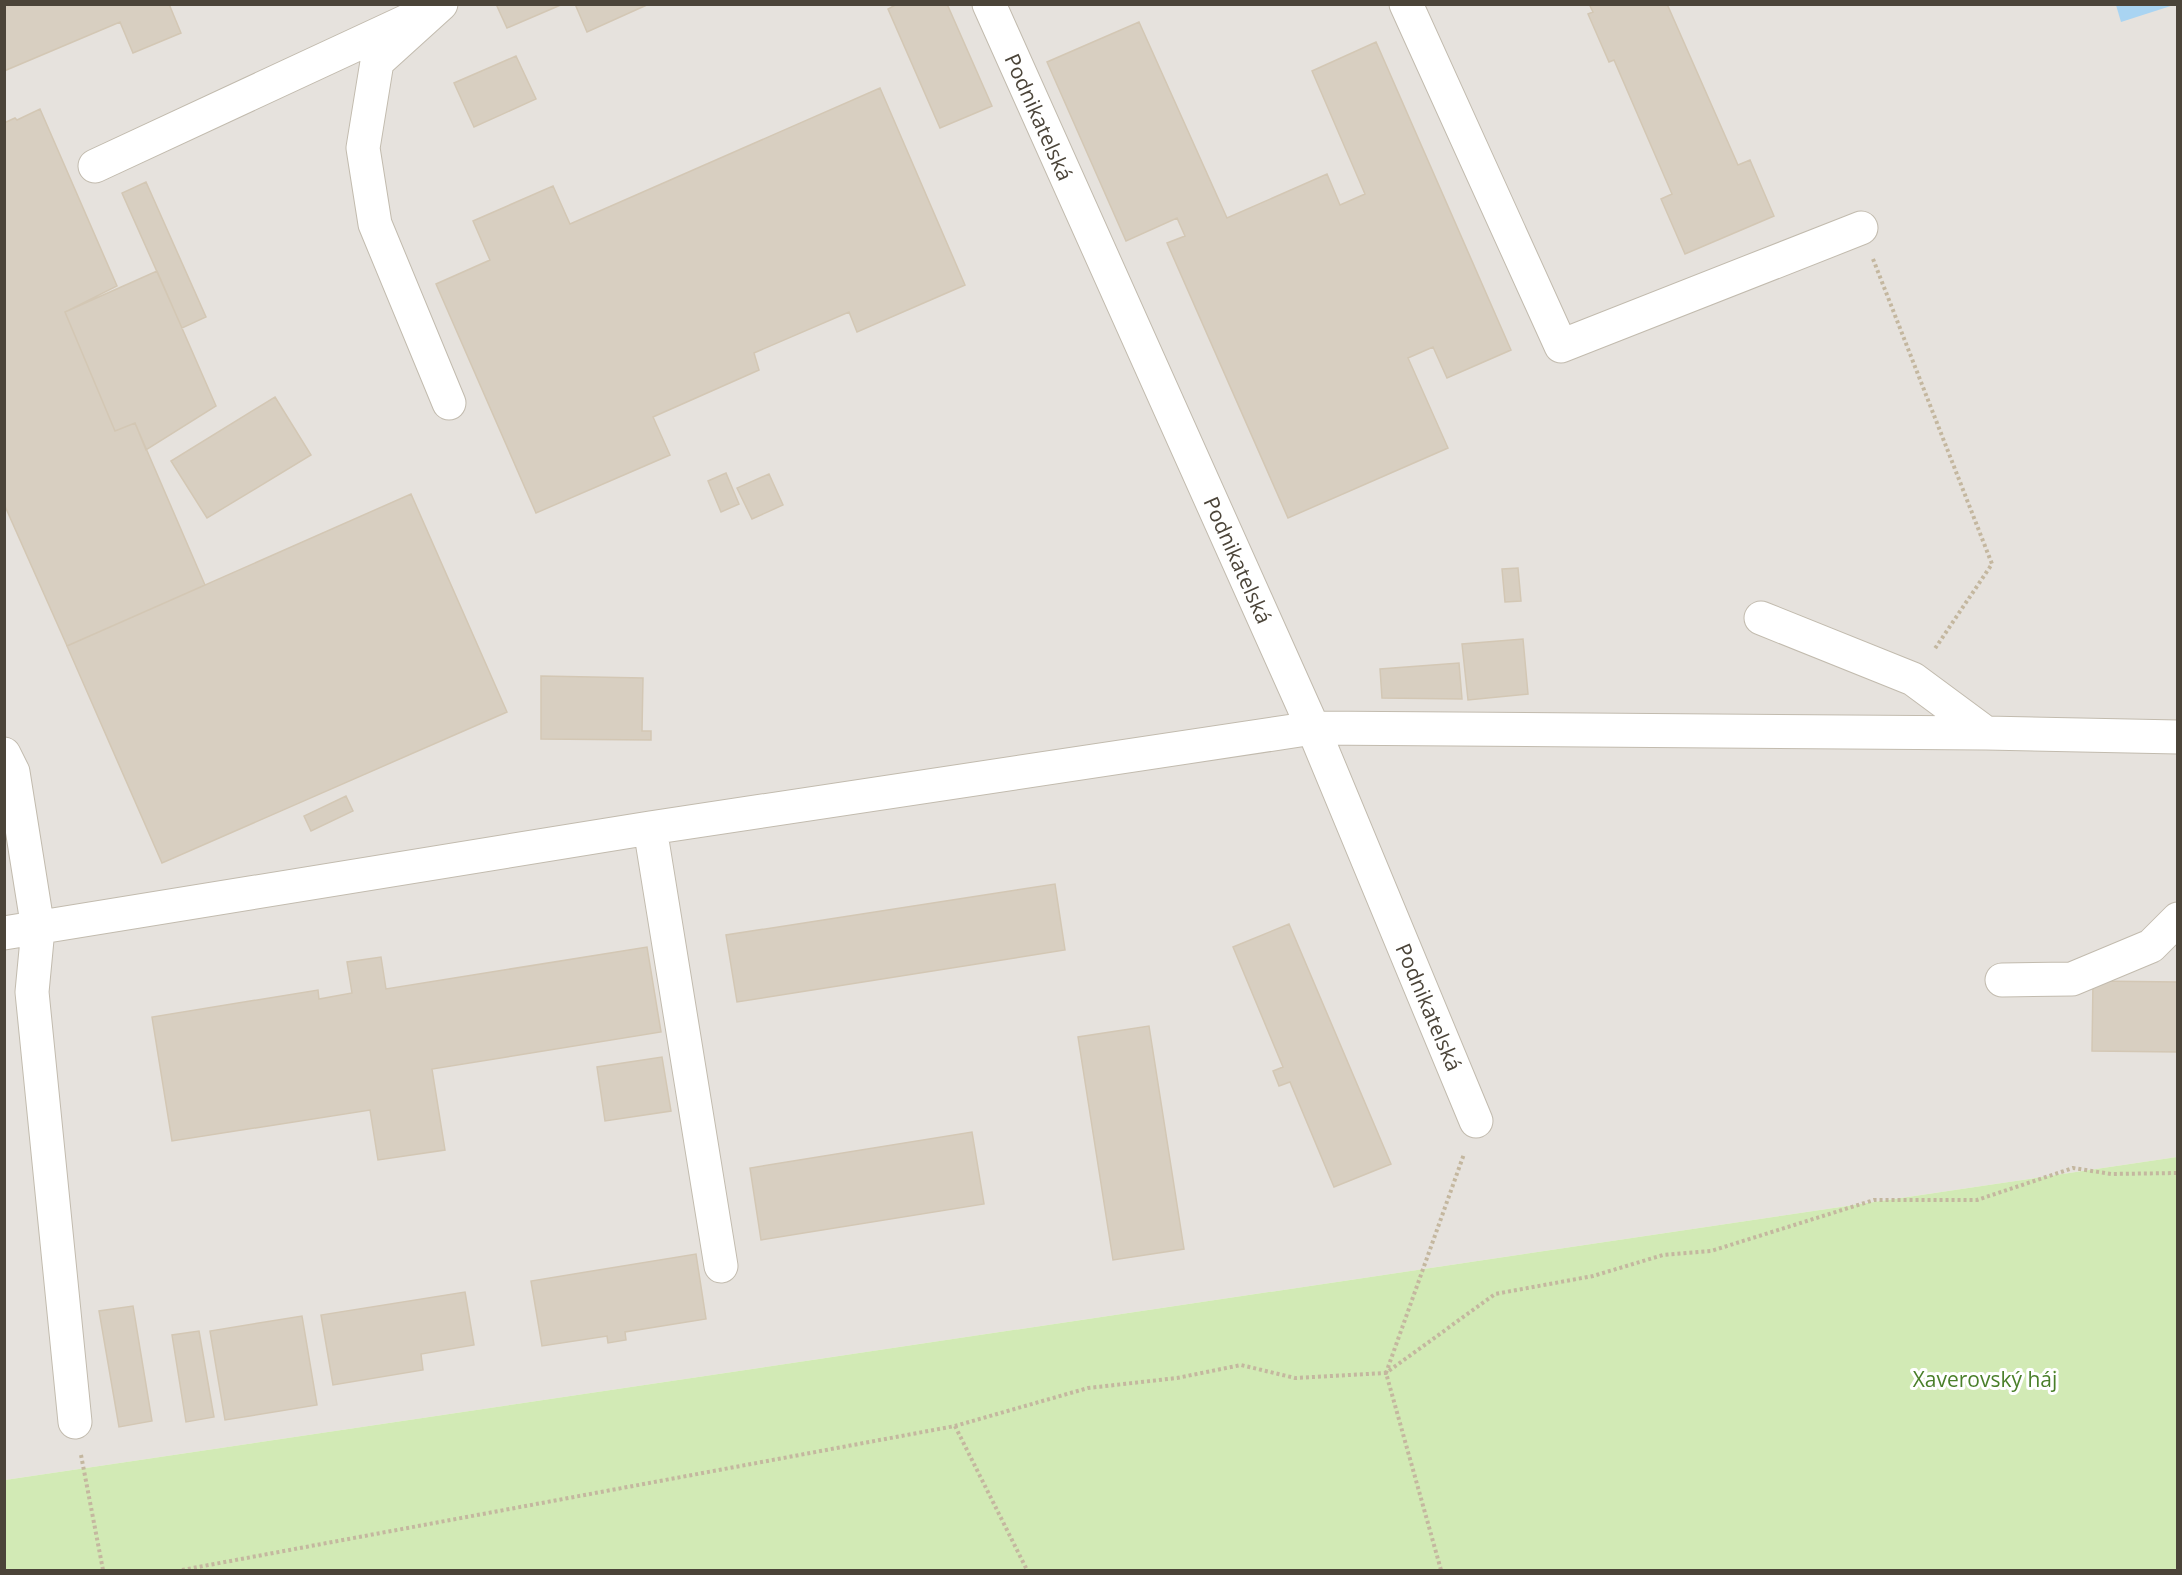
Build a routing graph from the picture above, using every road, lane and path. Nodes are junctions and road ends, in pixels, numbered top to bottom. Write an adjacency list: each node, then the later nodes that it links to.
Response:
1 (441, 4): 4 (lane); 6 (lane)
2 (988, 4): 9 (lane, Podnikatelská)
3 (1406, 4): 5 (lane)
4 (95, 166)
5 (1861, 228): 8 (path)
6 (449, 403)
7 (1761, 618): 8 (lane)
8 (1913, 680): 10 (lane)
9 (1313, 728): 10 (lane); 13 (lane); 18 (lane, Podnikatelská)
10 (1986, 733): 11 (lane)
11 (2178, 737)
12 (4, 754): 15 (lane)
13 (650, 828): 15 (lane); 20 (lane)
14 (2178, 919): 17 (lane)
15 (38, 929): 16 (lane); 22 (lane)
16 (4, 933)
17 (2002, 980)
18 (1476, 1121): 21 (path)
19 (2178, 1173): 21 (path)
20 (720, 1266)
21 (1386, 1373): 23 (path); 27 (path)
22 (75, 1422): 24 (path)
23 (955, 1426): 25 (path); 26 (path)
24 (104, 1570)
25 (182, 1570)
26 (1027, 1570)
27 (1440, 1570)

